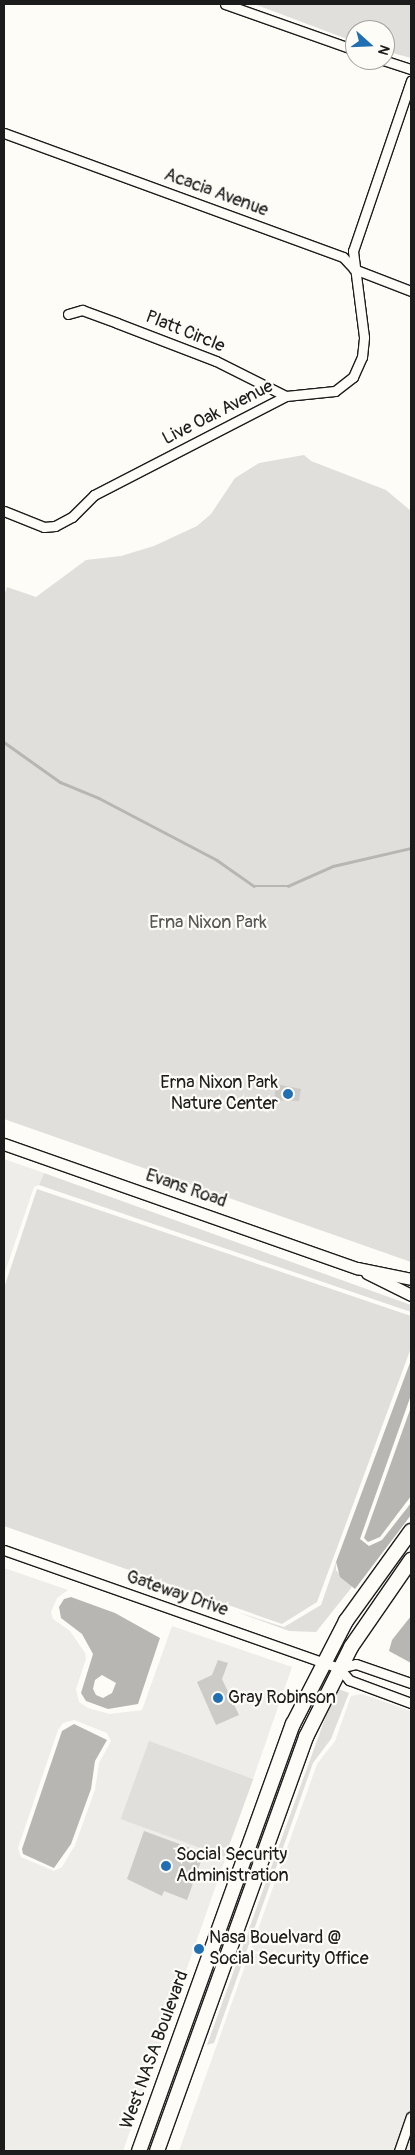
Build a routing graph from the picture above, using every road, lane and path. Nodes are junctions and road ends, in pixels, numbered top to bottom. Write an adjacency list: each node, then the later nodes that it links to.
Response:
1 (224, 4): 2 (street)
2 (345, 46)
3 (395, 64): 4 (street)
4 (411, 69)
5 (411, 81): 7 (street, Live Oak Avenue)
6 (4, 133): 7 (street, Acacia Avenue)
7 (354, 269): 8 (street, Acacia Avenue); 10 (street, Live Oak Avenue)
8 (411, 291)
9 (68, 314): 10 (street, Platt Circle)
10 (286, 396): 11 (street, Live Oak Avenue)
11 (4, 511)
12 (4, 1144): 13 (street, Evans Road)
13 (357, 1268): 14 (street, Evans Road); 15 (street, Evans Road)
14 (411, 1279)
15 (411, 1295)
16 (411, 1531): 19 (main road, West NASA Boulevard)
17 (4, 1550): 19 (street, Gateway Drive)
18 (411, 1560): 20 (main road, West NASA Boulevard)
19 (323, 1662): 20 (street, Gateway Drive); 23 (main road, West NASA Boulevard)
20 (339, 1668): 21 (street, Gateway Drive); 22 (street, Gateway Drive); 24 (main road, West NASA Boulevard)
21 (411, 1683)
22 (411, 1703)
23 (186, 2018): 24 (main road); 26 (main road, West NASA Boulevard)
24 (202, 2024): 27 (main road, West NASA Boulevard)
25 (411, 2117): 28 (street)
26 (139, 2151)
27 (157, 2151)
28 (399, 2151)

